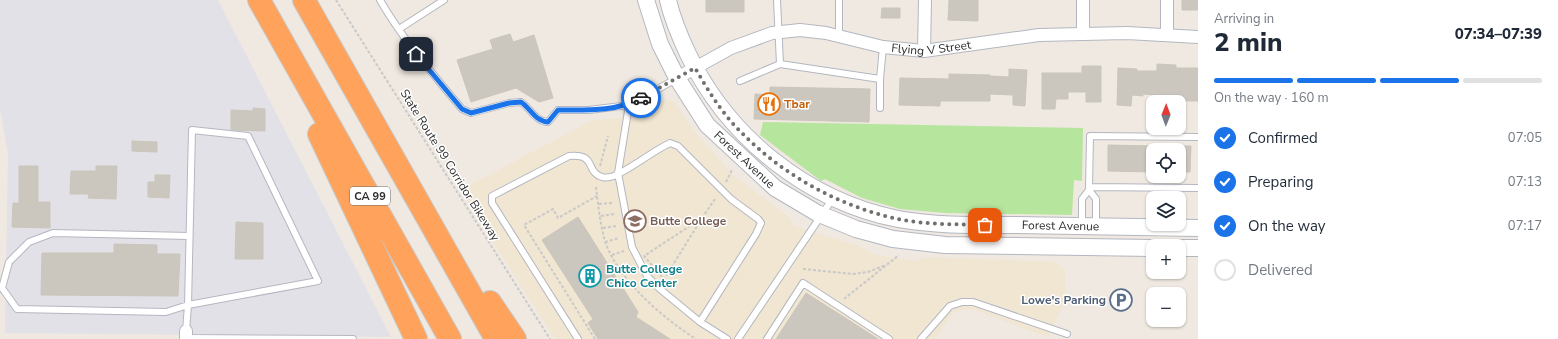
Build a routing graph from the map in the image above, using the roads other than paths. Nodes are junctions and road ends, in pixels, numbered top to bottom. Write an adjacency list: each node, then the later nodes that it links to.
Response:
1 (259, 0): 20 (highway, CA 99)
2 (304, 0): 30 (highway, CA 99)
3 (380, 0): 12 (lane)
4 (444, 0): 12 (lane)
5 (646, 0): 23 (street, Forest Avenue)
6 (668, 0): 22 (street, Forest Avenue)
7 (777, 0): 13 (lane)
8 (839, 0): 16 (lane)
9 (925, 0): 19 (street)
10 (1083, 0): 14 (street)
11 (1167, 0): 15 (street)
12 (399, 29): 26 (lane)
13 (778, 32): 16 (street, Flying V Street); 21 (lane); 22 (street, Flying V Street)
14 (1083, 34): 15 (street, Flying V Street); 19 (street, Flying V Street)
15 (1166, 35): 17 (street, Flying V Street)
16 (839, 36): 18 (street, Flying V Street)
17 (1198, 37)
18 (883, 47): 19 (street, Flying V Street); 24 (lane)
19 (924, 51)
20 (289, 53): 47 (highway); 48 (highway, CA 99)
21 (780, 64): 24 (lane); 25 (lane)
22 (695, 68): 23 (street, Flying V Street); 33 (street, Forest Avenue)
23 (677, 78): 26 (lane); 34 (street, Forest Avenue)
24 (880, 79): 27 (lane)
25 (740, 80)
26 (629, 105): 29 (lane)
27 (880, 108)
28 (1198, 137): 31 (lane)
29 (618, 173): 42 (lane); 42 (lane); 51 (lane)
30 (409, 185): 49 (highway, CA 99); 50 (highway)
31 (1089, 188): 32 (lane); 35 (lane); 35 (lane)
32 (1198, 188)
33 (834, 197): 34 (lane); 35 (street, Forest Avenue)
34 (822, 215): 38 (street, Forest Avenue); 53 (lane)
35 (1089, 226): 36 (street, Forest Avenue)
36 (1198, 228)
37 (189, 236): 41 (lane); 41 (lane); 41 (lane)
38 (1146, 248)
39 (1186, 248): 40 (street)
40 (1198, 248)
41 (188, 305): 44 (lane)
42 (700, 322): 52 (lane)
43 (1067, 334): 56 (lane)
44 (186, 336): 45 (lane)
45 (226, 338): 46 (lane)
46 (353, 339)
47 (416, 339)
48 (450, 339)
49 (496, 339)
50 (515, 339)
51 (578, 339)
52 (727, 339)
53 (738, 339)
54 (766, 339): 55 (lane)
55 (889, 339)
56 (921, 339)

